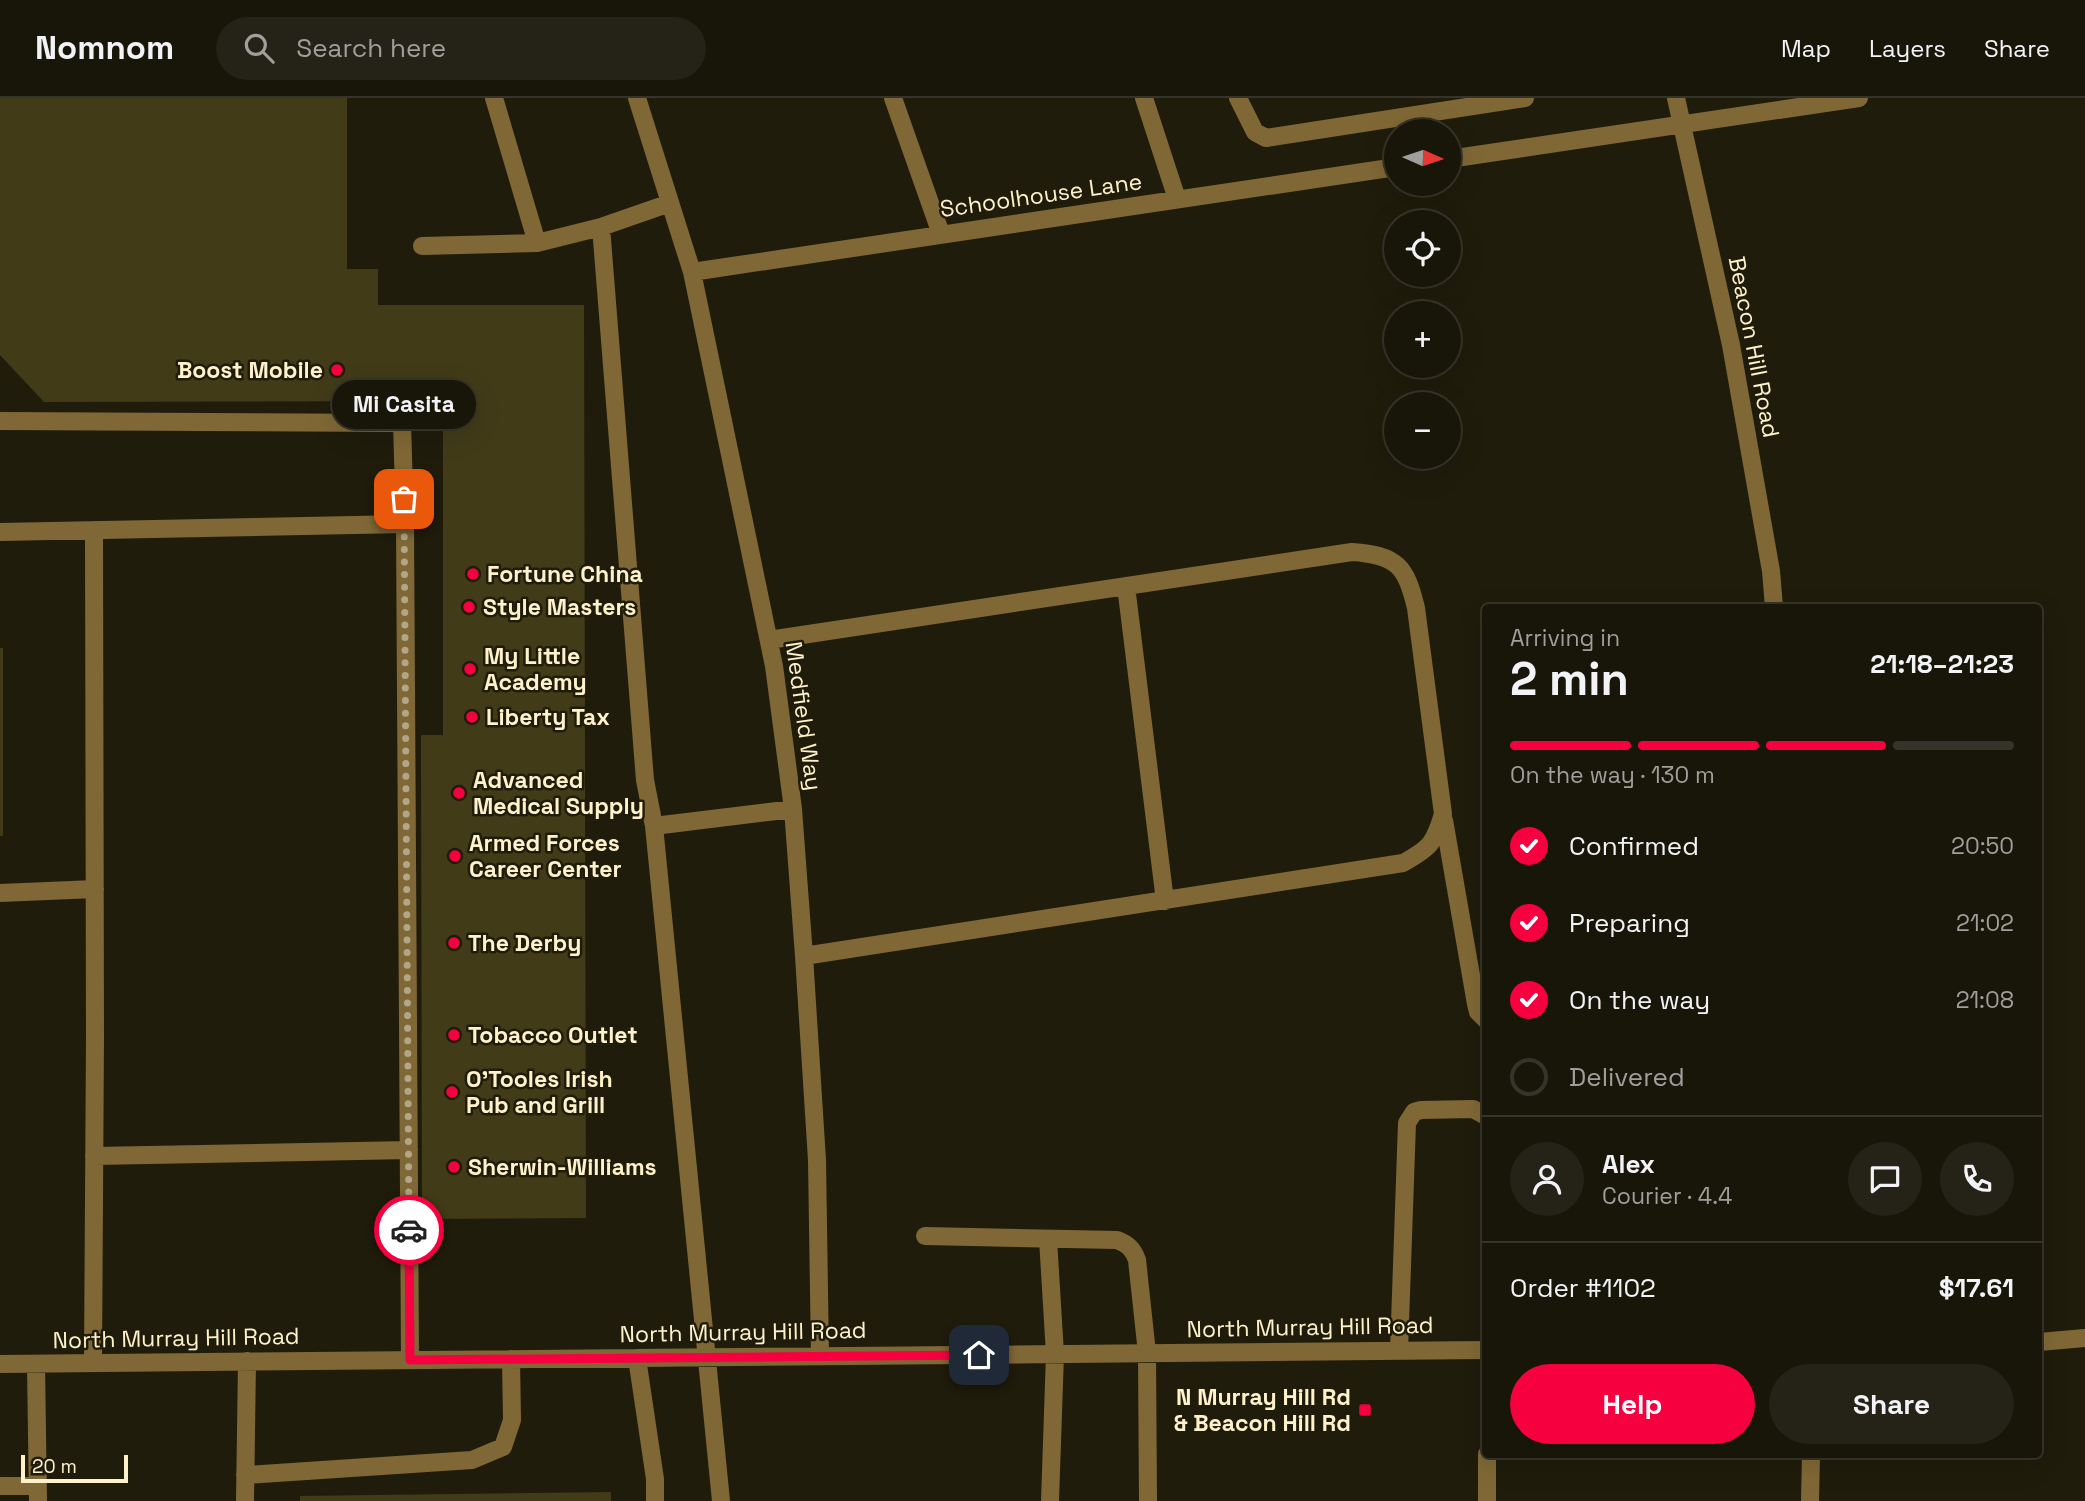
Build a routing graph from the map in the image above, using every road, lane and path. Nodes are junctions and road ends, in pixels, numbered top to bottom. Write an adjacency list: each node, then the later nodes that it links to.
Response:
1 (494, 98): 18 (street)
2 (637, 98): 15 (street, Medfield Way)
3 (893, 98): 17 (street)
4 (1144, 98): 14 (street)
5 (1238, 98): 11 (street)
6 (1525, 98): 9 (street)
7 (1676, 98): 10 (street, Beacon Hill Road)
8 (1859, 98): 10 (street)
9 (1424, 119)
10 (1682, 123): 12 (street); 26 (street, Beacon Hill Road)
11 (1384, 126)
12 (1461, 157)
13 (1384, 169): 14 (street, Schoolhouse Lane)
14 (1177, 199): 17 (street, Schoolhouse Lane)
15 (670, 203): 16 (street); 20 (street, Medfield Way)
16 (601, 227): 18 (street); 30 (street)
17 (942, 234): 20 (street, Schoolhouse Lane)
18 (537, 243): 19 (street)
19 (422, 246)
20 (692, 272): 27 (street, Medfield Way)
21 (0, 421): 22 (street)
22 (405, 524): 23 (street); 37 (street)
23 (94, 530): 24 (street); 31 (street)
24 (0, 532)
25 (1126, 586): 27 (street); 29 (street); 33 (street)
26 (1774, 604)
27 (769, 640): 28 (street, Medfield Way)
28 (793, 809): 30 (street); 34 (street, Medfield Way)
29 (1443, 814): 33 (street); 35 (street)
30 (654, 826): 48 (street)
31 (95, 889): 32 (street); 38 (street)
32 (0, 893)
33 (1165, 901): 34 (street)
34 (804, 956): 47 (street, Medfield Way)
35 (1482, 1016)
36 (1482, 1113): 44 (street)
37 (409, 1150): 38 (street); 51 (street)
38 (94, 1156): 53 (street)
39 (925, 1236): 40 (street)
40 (1048, 1239): 45 (street); 46 (street)
41 (2085, 1338): 42 (street)
42 (2042, 1342)
43 (1482, 1350): 44 (street, North Murray Hill Road)
44 (1399, 1351): 45 (street, North Murray Hill Road)
45 (1147, 1353): 46 (street, North Murray Hill Road); 65 (street)
46 (1055, 1354): 47 (street, North Murray Hill Road); 64 (street)
47 (820, 1356): 48 (street, North Murray Hill Road)
48 (707, 1357): 49 (street, North Murray Hill Road); 63 (street)
49 (638, 1358): 50 (street, North Murray Hill Road); 62 (street)
50 (511, 1359): 51 (street, North Murray Hill Road); 58 (street)
51 (410, 1360): 52 (street, North Murray Hill Road)
52 (247, 1361): 53 (street, North Murray Hill Road); 58 (street)
53 (93, 1363): 55 (street, North Murray Hill Road)
54 (0, 1364): 55 (street, North Murray Hill Road)
55 (36, 1364): 60 (street)
56 (1487, 1458): 66 (street)
57 (1811, 1458): 67 (street)
58 (245, 1475): 61 (street)
59 (0, 1486): 60 (street)
60 (38, 1493)
61 (245, 1501)
62 (655, 1501)
63 (721, 1501)
64 (1050, 1501)
65 (1149, 1501)
66 (1487, 1501)
67 (1810, 1501)

